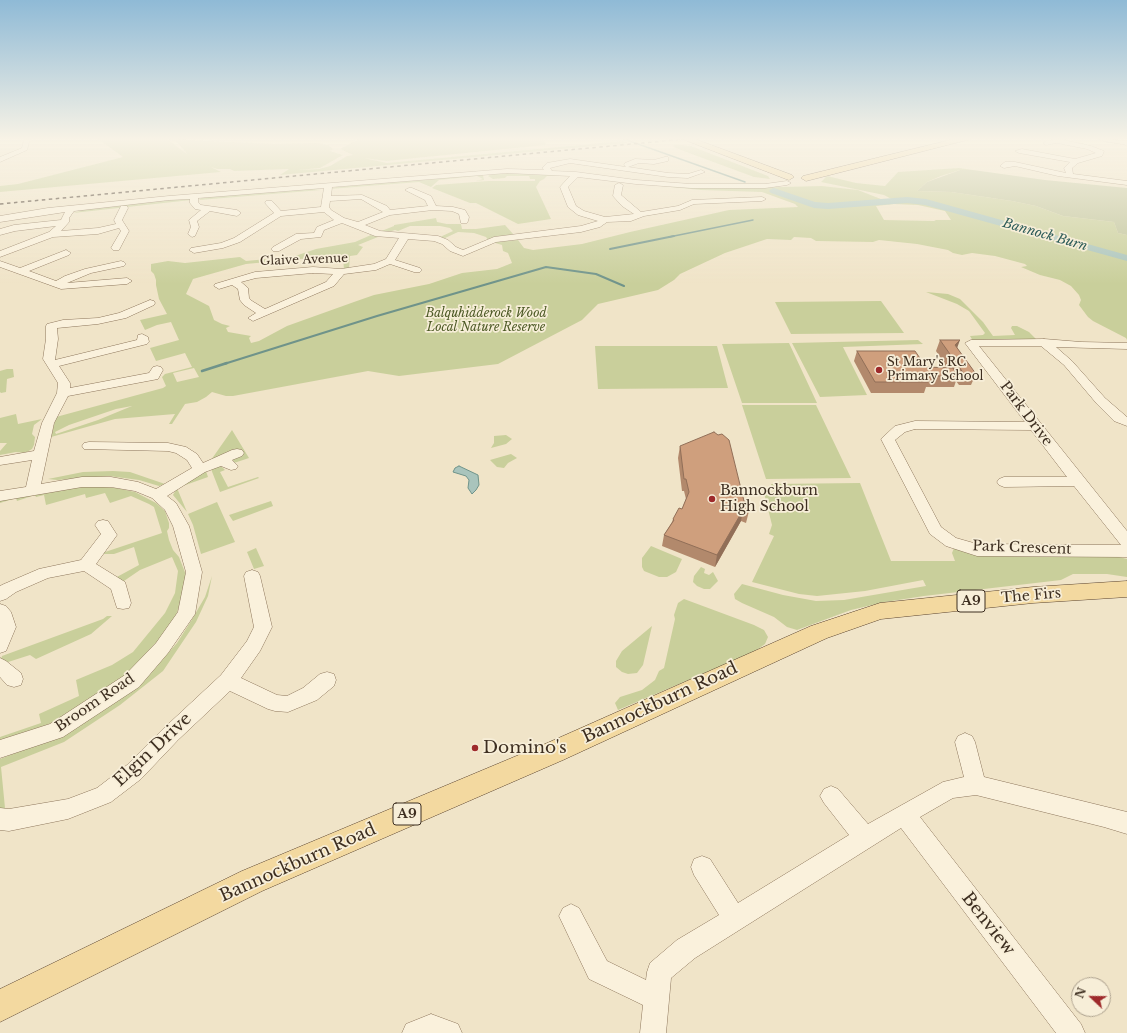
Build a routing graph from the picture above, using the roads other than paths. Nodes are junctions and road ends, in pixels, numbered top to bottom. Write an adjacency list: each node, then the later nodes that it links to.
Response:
1 (312, 187): 6 (street)
2 (328, 187): 10 (street)
3 (564, 187): 23 (street)
4 (618, 187): 19 (street)
5 (410, 190): 14 (street)
6 (194, 196): 12 (street); 15 (street)
7 (762, 199): 11 (street)
8 (672, 201): 11 (street)
9 (269, 203): 18 (street)
10 (326, 204): 17 (street); 18 (street); 22 (street)
11 (684, 206): 19 (street)
12 (72, 208): 20 (street); 24 (street)
13 (124, 208): 25 (street)
14 (433, 208): 17 (street); 21 (street)
15 (208, 209): 16 (street); 29 (street)
16 (234, 210)
17 (388, 213): 26 (street)
18 (279, 214): 33 (street)
19 (640, 215): 23 (street)
20 (0, 218)
21 (467, 219)
22 (341, 220): 26 (street); 32 (street)
23 (605, 220): 34 (street)
24 (65, 222): 27 (street); 28 (street)
25 (121, 225): 28 (street); 31 (street)
26 (358, 225): 30 (street)
27 (0, 232)
28 (52, 234): 35 (street)
29 (192, 234)
30 (405, 236): 34 (street); 38 (street)
31 (116, 248)
32 (276, 249)
33 (194, 250)
34 (464, 252): 37 (street)
35 (0, 254)
36 (60, 255): 42 (street)
37 (474, 257)
38 (390, 261): 41 (street); 43 (street, Glaive Avenue)
39 (0, 264): 42 (street)
40 (121, 264): 46 (street)
41 (417, 270)
42 (19, 272): 46 (street)
43 (341, 272): 45 (street, Glaive Avenue); 49 (street)
44 (127, 281): 46 (street)
45 (232, 281): 47 (street, Glaive Avenue); 49 (street)
46 (57, 284)
47 (219, 286)
48 (150, 303): 56 (street)
49 (264, 313): 50 (street)
50 (253, 318)
51 (143, 341): 56 (street)
52 (1044, 342): 53 (street, Park Drive); 55 (street); 60 (street, Park Drive)
53 (1081, 345): 54 (street, Park Drive); 55 (street)
54 (1127, 346)
55 (1068, 362): 59 (street)
56 (52, 364): 58 (street)
57 (157, 370): 58 (street)
58 (63, 393): 63 (street)
59 (1127, 422)
60 (1034, 426): 67 (street, Park Drive); 73 (street, Park Crescent)
61 (89, 446): 65 (street)
62 (238, 453): 65 (street)
63 (40, 454): 64 (street); 68 (street)
64 (0, 461)
65 (200, 469): 69 (street)
66 (1004, 482): 67 (street)
67 (1078, 482): 72 (street, Park Drive)
68 (33, 489): 69 (street, Broom Road); 70 (street, Broom Road)
69 (157, 495): 87 (street, Broom Road)
70 (0, 496)
71 (104, 525): 74 (street)
72 (1127, 542)
73 (1127, 551)
74 (86, 565): 77 (street); 78 (street)
75 (252, 576): 85 (street, Elgin Drive)
76 (1127, 589): 80 (main road, The Firs / A9)
77 (0, 595)
78 (123, 603)
79 (0, 611): 81 (street)
80 (819, 632): 98 (main road, Bannockburn Road / A9)
81 (0, 646)
82 (0, 666): 83 (street)
83 (14, 679)
84 (327, 680): 85 (street)
85 (228, 681): 91 (street, Elgin Drive)
86 (965, 742): 88 (street)
87 (0, 749)
88 (976, 785): 90 (street); 92 (street)
89 (831, 796): 93 (street)
90 (904, 814): 93 (street); 102 (street, Benview)
91 (0, 819)
92 (1127, 824)
93 (865, 838): 96 (street)
94 (702, 867): 96 (street)
95 (571, 916): 97 (street)
96 (735, 919): 97 (street)
97 (656, 999): 101 (street)
98 (0, 1006)
99 (414, 1033): 100 (street)
100 (449, 1033)
101 (653, 1033)
102 (1072, 1033)

